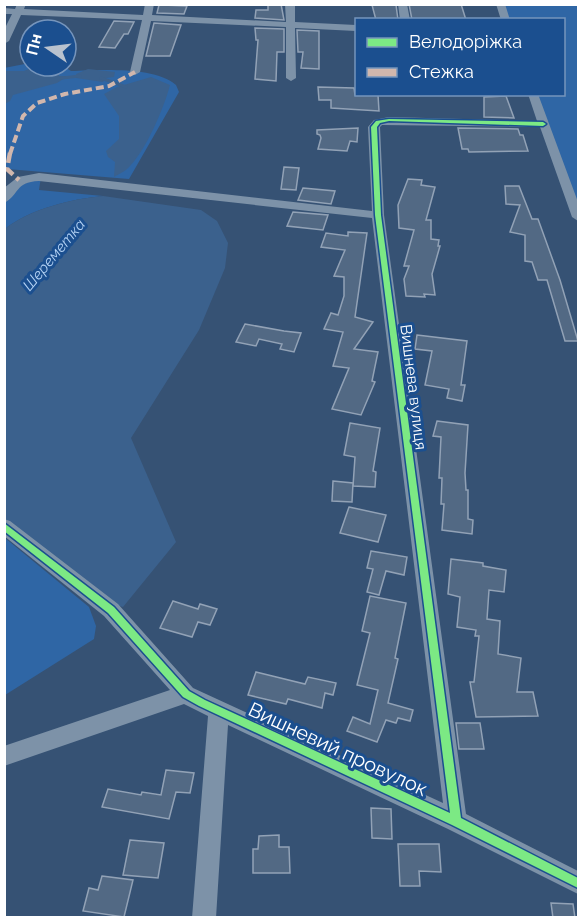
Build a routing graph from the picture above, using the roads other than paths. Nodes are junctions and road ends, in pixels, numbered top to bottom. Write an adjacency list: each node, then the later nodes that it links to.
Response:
1 (150, 4): 5 (street)
2 (290, 4): 6 (street)
3 (20, 8): 4 (street); 5 (street); 8 (street)
4 (4, 11)
5 (147, 18): 6 (street); 9 (street)
6 (291, 25): 7 (street); 10 (street)
7 (355, 28)
8 (4, 40)
9 (135, 72)
10 (291, 78)
11 (534, 96): 12 (street)
12 (543, 124): 14 (street, Вишнева вулиця); 15 (street)
13 (4, 199): 14 (street)
14 (378, 215): 20 (street, Вишнева вулиця)
15 (579, 217)
16 (4, 525): 17 (street, Вишневий провулок)
17 (186, 694): 18 (street, Вишневий провулок); 19 (street)
18 (219, 712): 20 (street, Вишневий провулок); 22 (street)
19 (4, 756)
20 (456, 821): 21 (street, Вишневий провулок)
21 (579, 883)
22 (204, 918)

